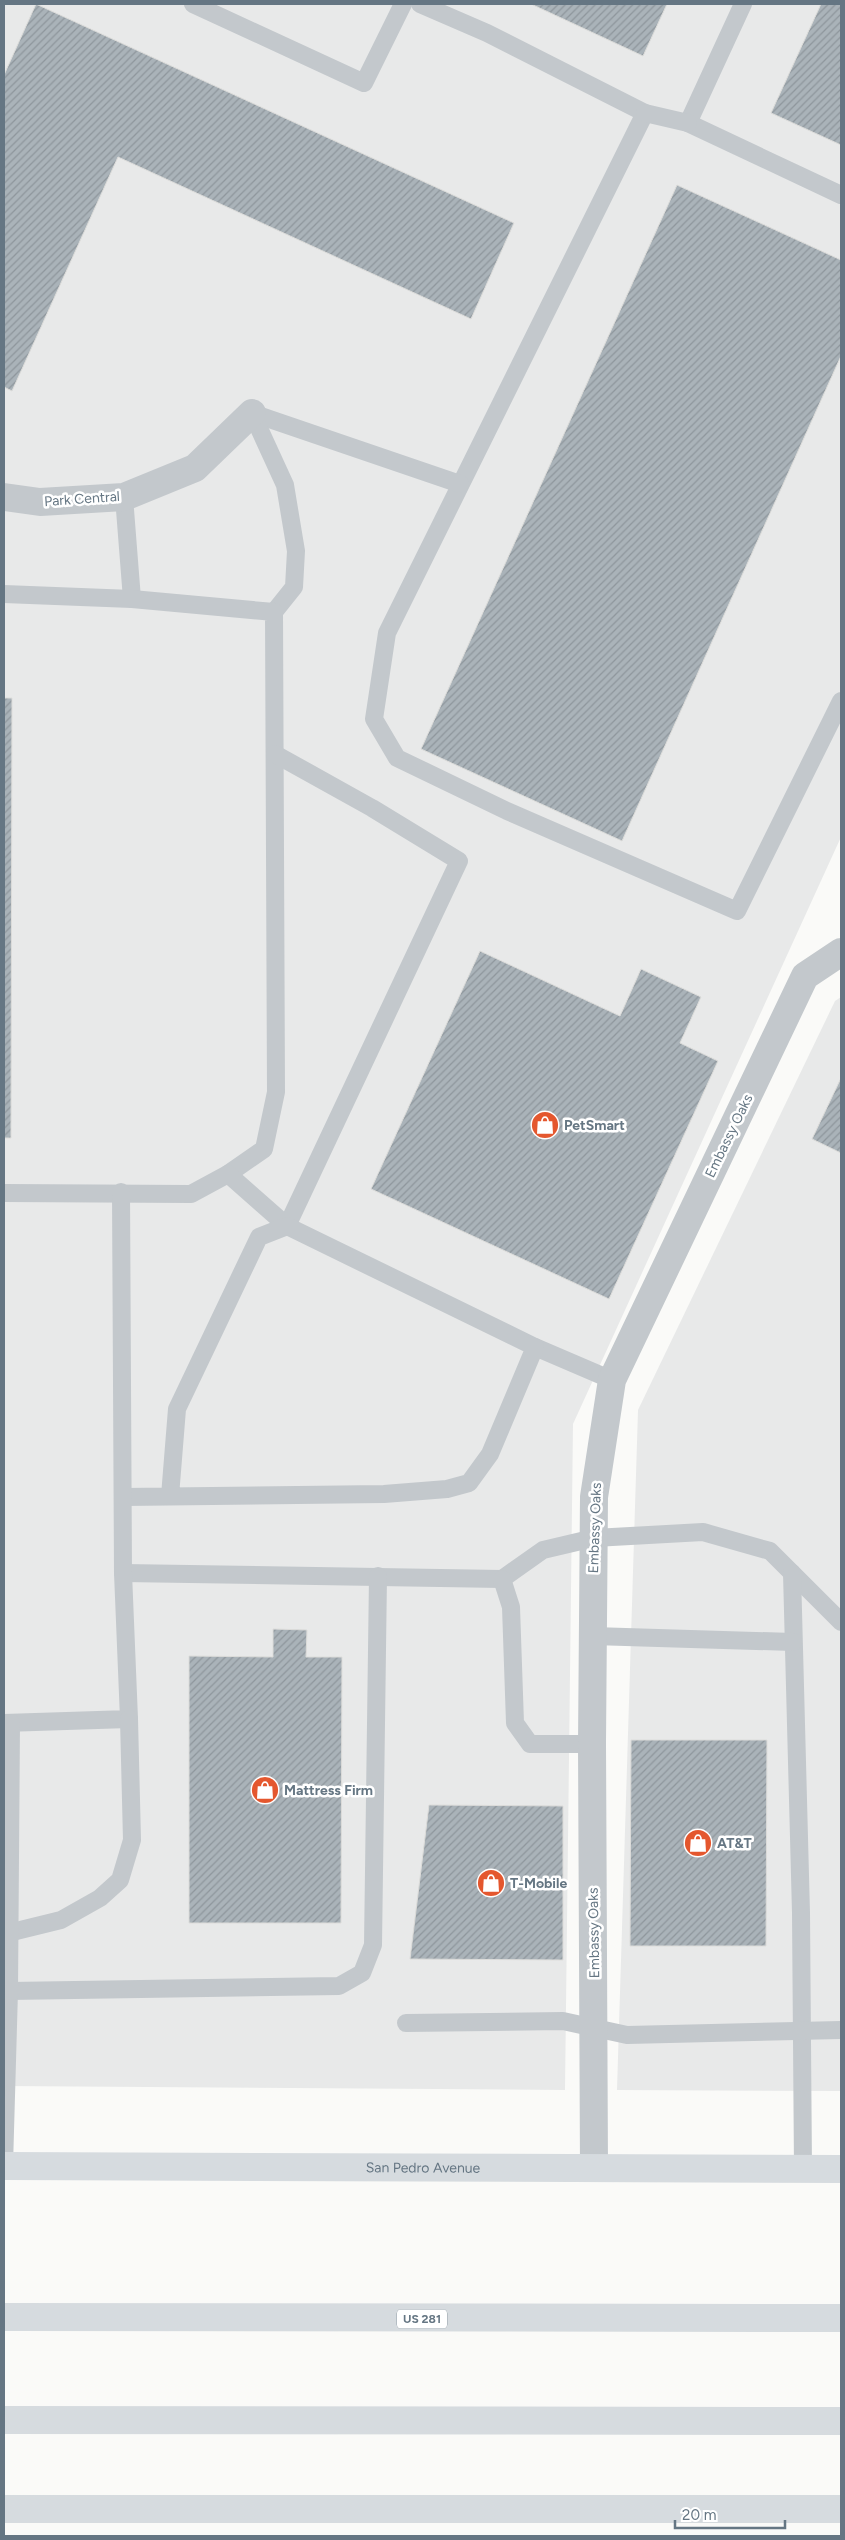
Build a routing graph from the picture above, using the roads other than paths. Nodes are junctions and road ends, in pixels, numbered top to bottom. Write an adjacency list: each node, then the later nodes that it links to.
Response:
1 (193, 4): 2 (lane)
2 (403, 4)
3 (420, 4): 5 (lane)
4 (744, 4): 6 (lane)
5 (646, 113): 6 (lane); 9 (lane)
6 (688, 123): 7 (lane)
7 (841, 196)
8 (252, 413): 9 (lane); 11 (street, Park Central); 14 (lane)
9 (460, 484): 15 (lane)
10 (4, 496): 11 (street, Park Central)
11 (124, 497): 13 (lane)
12 (4, 594): 13 (lane)
13 (132, 599): 14 (lane)
14 (274, 612): 16 (lane)
15 (841, 701)
16 (275, 754): 18 (lane); 21 (lane)
17 (841, 952): 23 (street, Embassy Oaks)
18 (228, 1174): 19 (lane); 21 (lane)
19 (121, 1192): 20 (lane); 25 (lane)
20 (4, 1193)
21 (287, 1226): 22 (lane); 24 (lane)
22 (535, 1346): 23 (lane); 24 (lane)
23 (612, 1380): 26 (street, Embassy Oaks)
24 (170, 1496): 25 (lane)
25 (124, 1497): 27 (lane)
26 (594, 1538): 28 (lane); 30 (lane); 32 (street, Embassy Oaks)
27 (123, 1573): 29 (lane); 34 (lane)
28 (792, 1573): 31 (lane); 33 (lane)
29 (378, 1576): 30 (lane); 38 (lane)
30 (502, 1579): 36 (lane)
31 (841, 1622)
32 (593, 1636): 33 (lane); 36 (street, Embassy Oaks)
33 (793, 1642): 41 (lane)
34 (129, 1719): 35 (lane); 37 (lane)
35 (7, 1723): 37 (lane)
36 (592, 1744): 40 (street, Embassy Oaks)
37 (6, 1934): 38 (lane)
38 (10, 1991): 43 (lane)
39 (406, 2023): 40 (lane)
40 (595, 2028): 41 (lane); 44 (street, Embassy Oaks)
41 (801, 2030): 42 (lane); 45 (lane)
42 (841, 2030)
43 (4, 2166): 44 (main road, San Pedro Avenue)
44 (594, 2168): 45 (main road, San Pedro Avenue)
45 (803, 2169): 46 (main road, San Pedro Avenue)
46 (841, 2169)
47 (4, 2316): 48 (main road, US 281)
48 (841, 2318)
49 (4, 2420): 50 (main road)
50 (841, 2421)
51 (4, 2509): 52 (main road)
52 (841, 2509)

